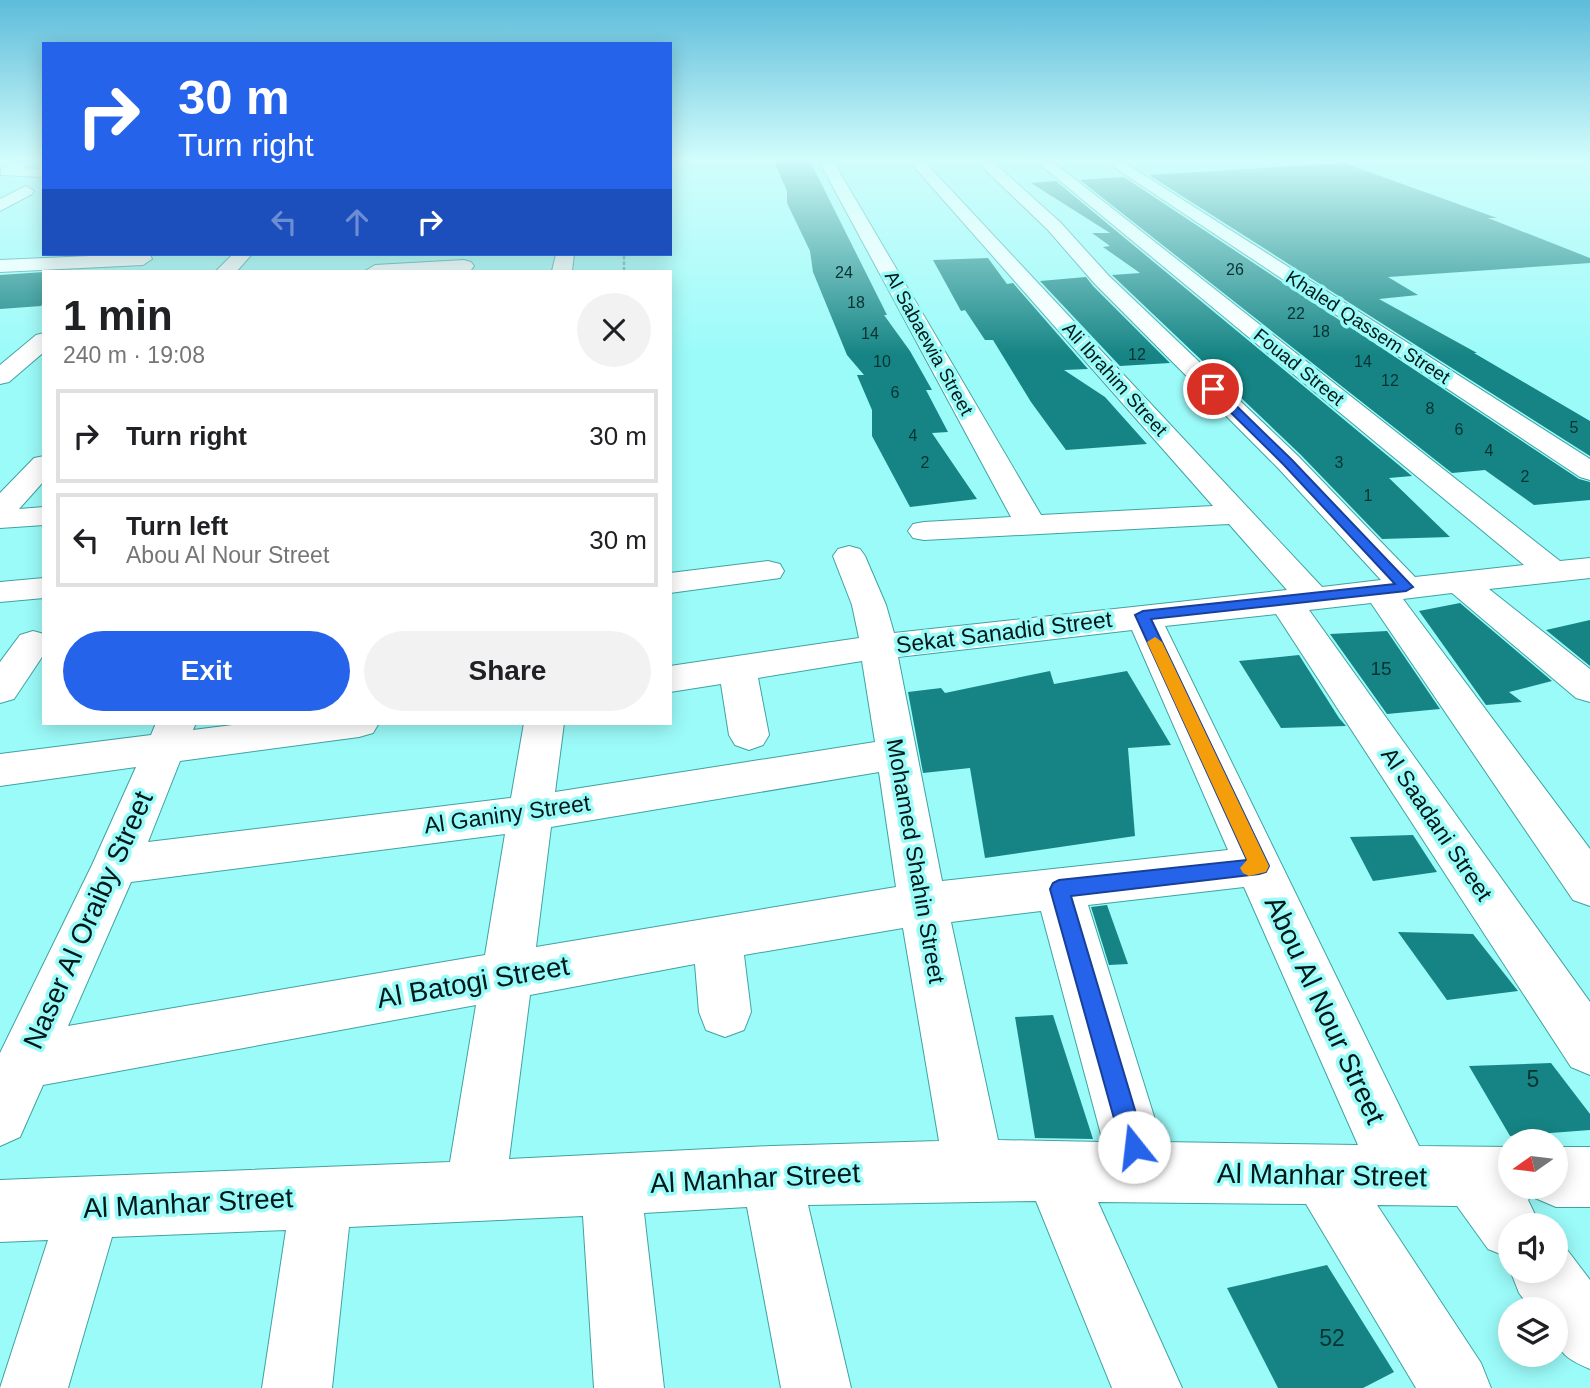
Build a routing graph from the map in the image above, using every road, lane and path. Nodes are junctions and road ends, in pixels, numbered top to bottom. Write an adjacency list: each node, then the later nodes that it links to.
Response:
1 (862, 226): 25 (street, Al Sabaewia Street)
2 (975, 226): 22 (street, Ali Ibrahim Street)
3 (1055, 226): 34 (street)
4 (1123, 226): 30 (street, Fouad Street)
5 (1212, 226): 20 (street, Khaled Qassem Street)
6 (35, 244): 11 (street)
7 (241, 256): 12 (street)
8 (140, 261): 9 (street)
9 (31, 264): 11 (street); 14 (street)
10 (465, 264): 13 (street)
11 (0, 265)
12 (227, 270)
13 (388, 270)
14 (0, 286)
15 (42, 339): 16 (street)
16 (14, 340)
17 (42, 341): 18 (street)
18 (2, 373)
19 (42, 466): 21 (street)
20 (1590, 471)
21 (0, 511)
22 (1238, 514): 25 (street); 36 (street, Ali Ibrahim Street)
23 (42, 516): 24 (street)
24 (0, 519)
25 (1031, 525): 26 (street)
26 (924, 531)
27 (849, 556): 39 (street, Mohamed Shahin Street)
28 (1590, 568): 30 (street, Sekat Sanadid Street)
29 (768, 572): 32 (street)
30 (1554, 573): 31 (street, Sekat Sanadid Street)
31 (1459, 582): 34 (street, Sekat Sanadid Street); 42 (street)
32 (672, 583)
33 (42, 588): 35 (street)
34 (1392, 588): 36 (street, Sekat Sanadid Street); 53 (street)
35 (0, 592)
36 (1298, 599): 37 (street, Sekat Sanadid Street); 59 (street, Al Saadani Street)
37 (1143, 615): 39 (street, Sekat Sanadid Street); 52 (street, Abou Al Nour Street)
38 (33, 643): 43 (street)
39 (877, 647): 40 (street, Sekat Sanadid Street); 48 (street, Mohamed Shahin Street)
40 (737, 669): 41 (street, Sekat Sanadid Street); 47 (street)
41 (672, 679)
42 (1590, 689)
43 (0, 690)
44 (328, 725): 46 (street)
45 (544, 725): 50 (street)
46 (171, 735): 49 (street); 51 (street, Naser Al Oraiby Street)
47 (749, 735)
48 (897, 754): 50 (street, Al Ganiny Street); 55 (street, Mohamed Shahin Street)
49 (1, 772)
50 (531, 813): 51 (street, Al Ganiny Street); 57 (street)
51 (116, 865): 60 (street, Naser Al Oraiby Street)
52 (1259, 866): 54 (street, Al Batogi Street); 67 (street, Abou Al Nour Street)
53 (1590, 886)
54 (1059, 889): 55 (street, Al Batogi Street); 64 (street)
55 (923, 904): 56 (street, Al Batogi Street); 62 (street, Mohamed Shahin Street)
56 (717, 938): 57 (street, Al Batogi Street); 58 (street)
57 (506, 976): 60 (street, Al Batogi Street); 72 (street)
58 (725, 1012)
59 (1590, 1048)
60 (24, 1061): 61 (street, Naser Al Oraiby Street)
61 (0, 1117)
62 (974, 1170): 63 (street, Al Manhar Street); 66 (street, Al Manhar Street)
63 (1054, 1172): 64 (street, Al Manhar Street); 83 (street)
64 (1141, 1172): 65 (street, Al Manhar Street)
65 (1322, 1175): 67 (street, Al Manhar Street); 84 (street)
66 (771, 1176): 71 (street, Al Manhar Street); 82 (street)
67 (1402, 1176): 68 (street, Al Manhar Street)
68 (1492, 1177): 76 (street)
69 (1568, 1177): 70 (street)
70 (1590, 1177)
71 (611, 1185): 72 (street, Al Manhar Street); 81 (street)
72 (475, 1192): 73 (street, Al Manhar Street)
73 (322, 1197): 74 (street, Al Manhar Street); 80 (street)
74 (89, 1209): 75 (street, Al Manhar Street); 79 (street)
75 (0, 1211)
76 (1505, 1213)
77 (1552, 1283): 78 (street)
78 (1590, 1335)
79 (33, 1388)
80 (297, 1388)
81 (629, 1388)
82 (816, 1388)
83 (1147, 1388)
84 (1456, 1388)

